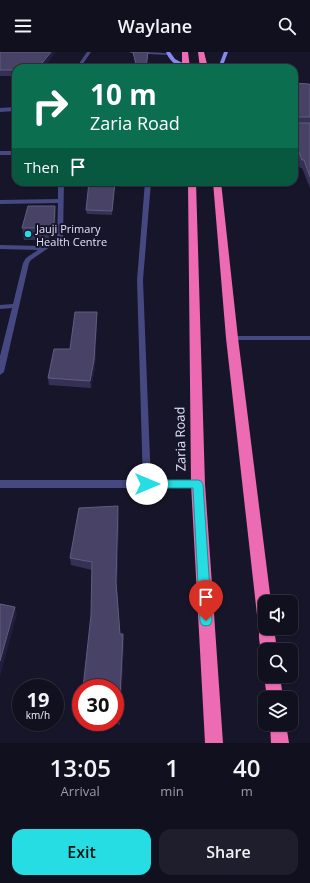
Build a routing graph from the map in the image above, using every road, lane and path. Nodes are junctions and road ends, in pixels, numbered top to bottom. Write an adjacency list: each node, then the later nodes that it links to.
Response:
1 (89, 52): 7 (street)
2 (131, 52): 6 (street)
3 (185, 52): 9 (highway)
4 (201, 52): 10 (highway)
5 (226, 52): 11 (main road)
6 (168, 53): 8 (main road)
7 (81, 64)
8 (179, 64)
9 (186, 64)
10 (203, 64)
11 (222, 64)
12 (12, 109): 13 (street)
13 (0, 110)
14 (0, 153): 15 (street)
15 (12, 153)
16 (61, 186): 20 (street)
17 (148, 186): 30 (street)
18 (192, 186): 31 (highway, Zaria Road)
19 (217, 186): 26 (highway)
20 (60, 201): 21 (street); 23 (street)
21 (0, 202)
22 (0, 248): 23 (street)
23 (46, 248): 24 (street)
24 (15, 306): 25 (street); 28 (street)
25 (0, 307)
26 (232, 338): 27 (street); 32 (highway)
27 (310, 338)
28 (0, 372)
29 (0, 484): 30 (street)
30 (147, 484): 31 (street)
31 (198, 484): 34 (highway, Zaria Road)
32 (263, 595)
33 (279, 731): 35 (highway)
34 (214, 743)
35 (280, 743)

